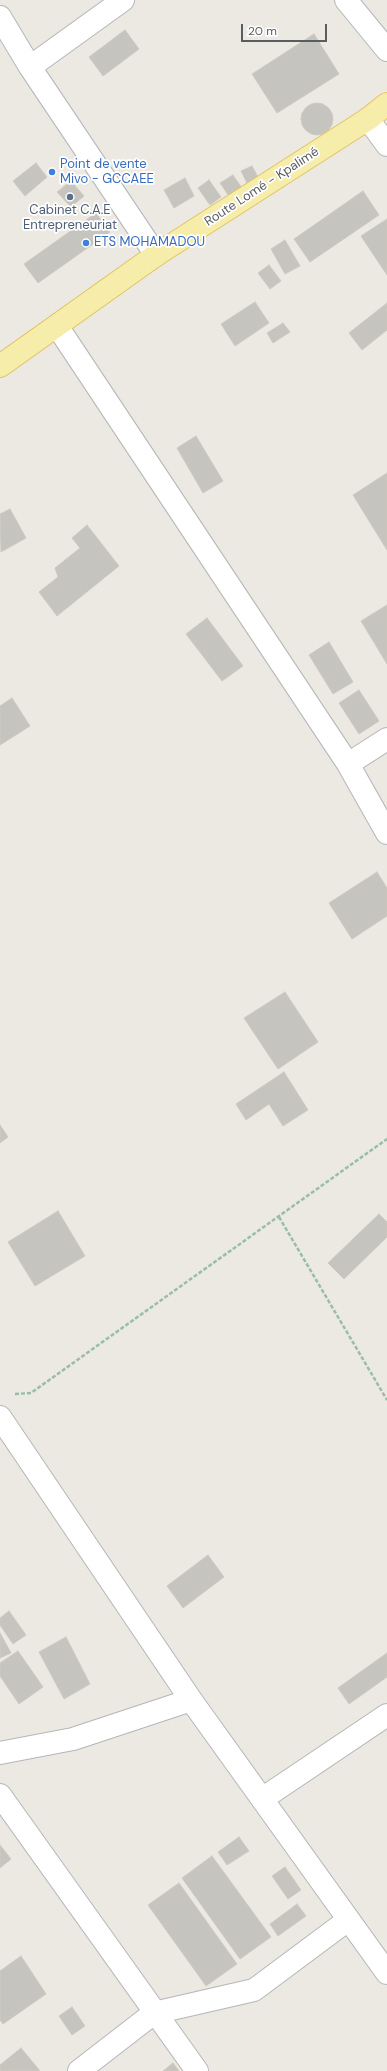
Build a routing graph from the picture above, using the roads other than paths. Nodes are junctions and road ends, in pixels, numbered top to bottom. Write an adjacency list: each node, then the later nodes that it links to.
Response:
1 (123, 0): 5 (street)
2 (346, 0): 4 (street)
3 (0, 17): 5 (street)
4 (387, 50)
5 (30, 67): 9 (street)
6 (387, 104): 7 (main road, Route Lomé - Kpalimé)
7 (368, 119): 8 (street); 9 (main road, Route Lomé - Kpalimé)
8 (387, 145)
9 (156, 256): 10 (main road, Route Lomé - Kpalimé)
10 (57, 326): 11 (main road, Route Lomé - Kpalimé); 13 (street)
11 (0, 366)
12 (387, 739): 13 (street)
13 (348, 764): 14 (street)
14 (387, 833)
15 (0, 1417): 16 (street)
16 (191, 1700): 18 (street); 20 (street)
17 (387, 1715): 20 (street)
18 (0, 1753)
19 (0, 1795): 23 (street)
20 (262, 1799): 21 (street)
21 (348, 1920): 22 (street); 23 (street)
22 (387, 1973)
23 (154, 2013): 24 (street); 25 (street)
24 (79, 2071)
25 (197, 2071)

